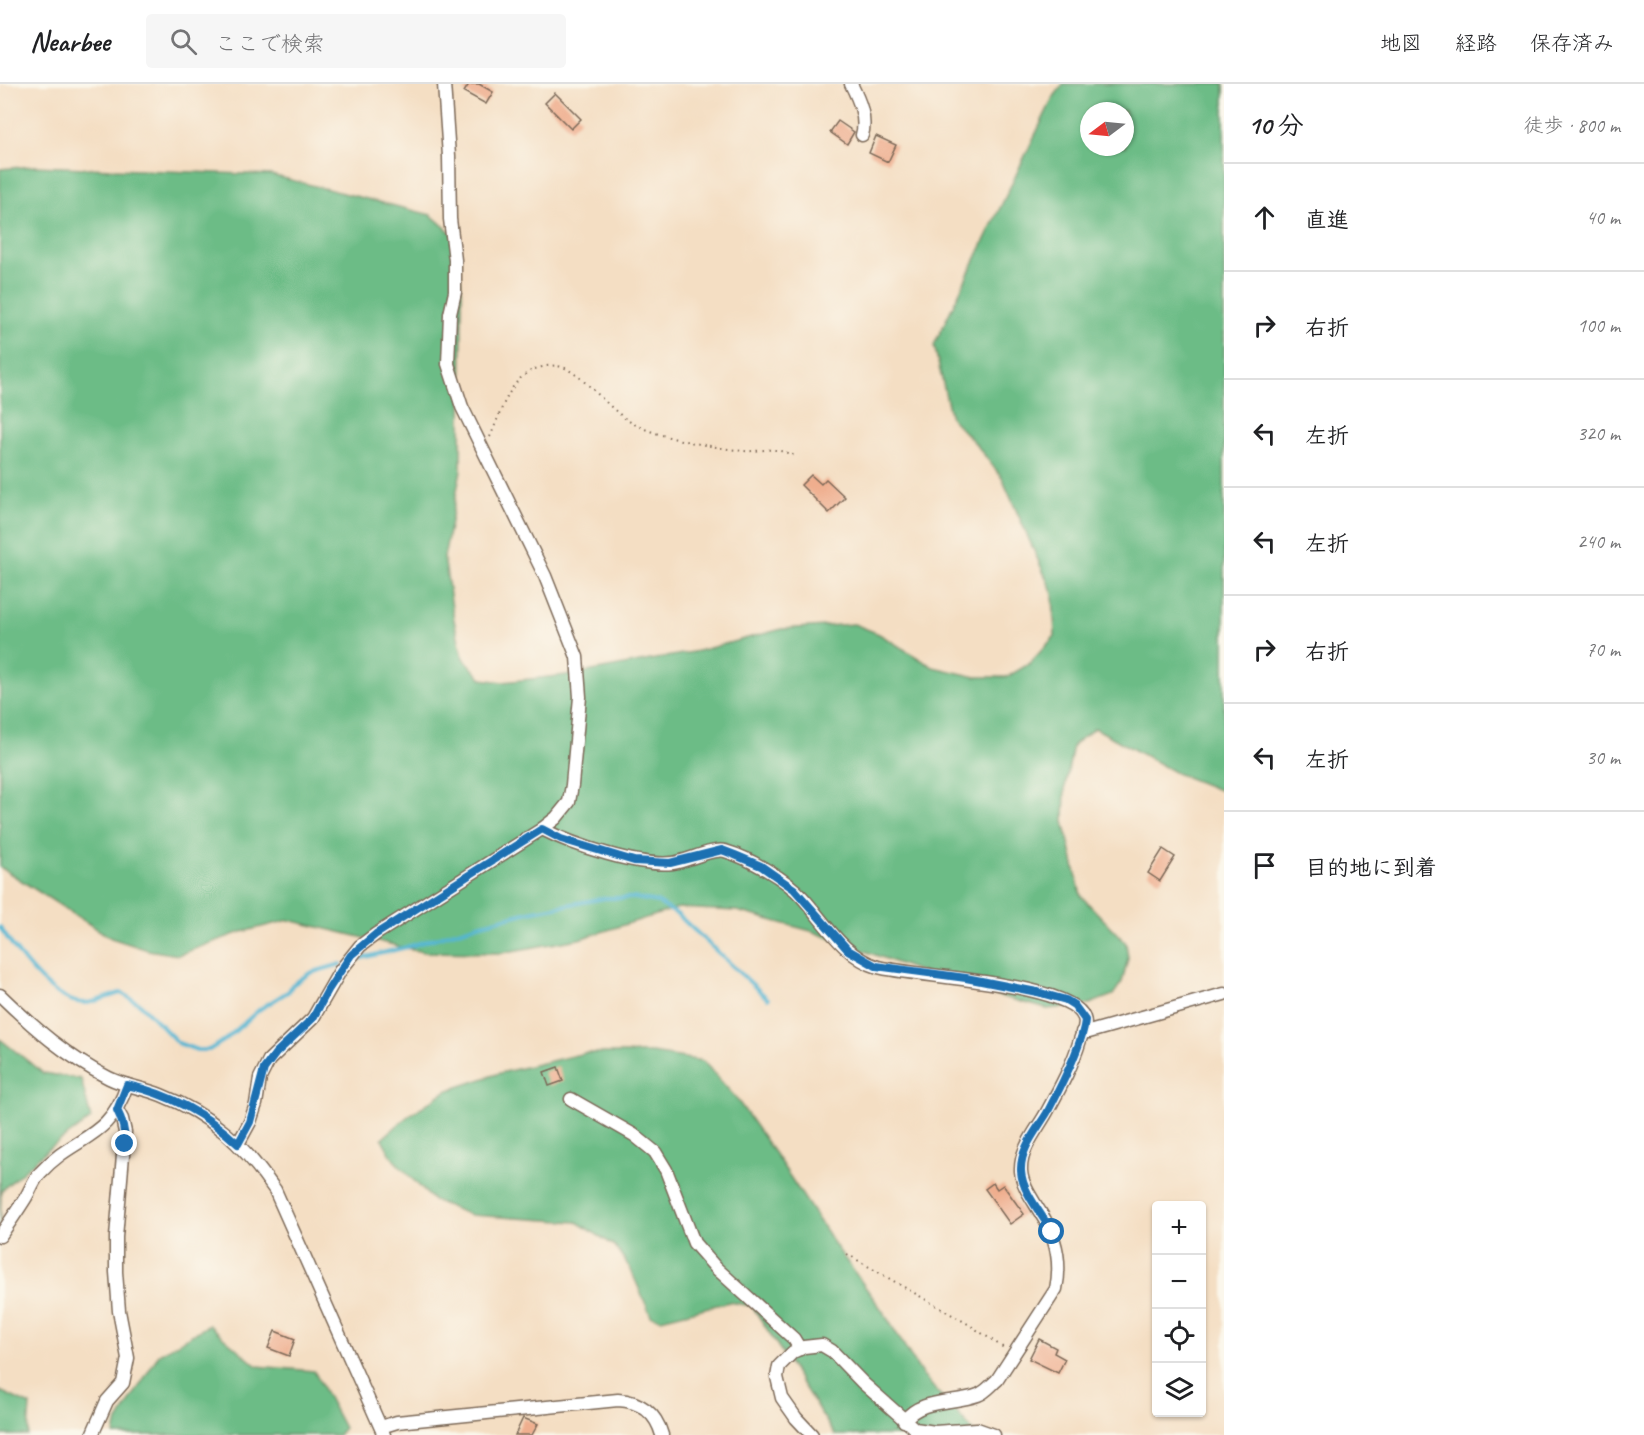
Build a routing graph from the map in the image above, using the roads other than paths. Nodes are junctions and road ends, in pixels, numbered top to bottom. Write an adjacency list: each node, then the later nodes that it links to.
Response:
1 (444, 84): 4 (street)
2 (851, 84): 3 (street)
3 (862, 135)
4 (542, 829): 7 (street); 11 (street)
5 (1224, 994): 7 (street)
6 (0, 995): 8 (street)
7 (1082, 1032): 14 (street)
8 (127, 1085): 10 (street); 11 (street)
9 (571, 1099): 13 (street)
10 (117, 1110): 12 (street); 16 (street)
11 (238, 1144): 15 (street)
12 (0, 1236)
13 (800, 1349): 14 (street); 18 (street)
14 (904, 1420): 19 (street)
15 (382, 1431): 17 (street)
16 (92, 1435)
17 (662, 1435)
18 (812, 1435)
19 (994, 1435)

